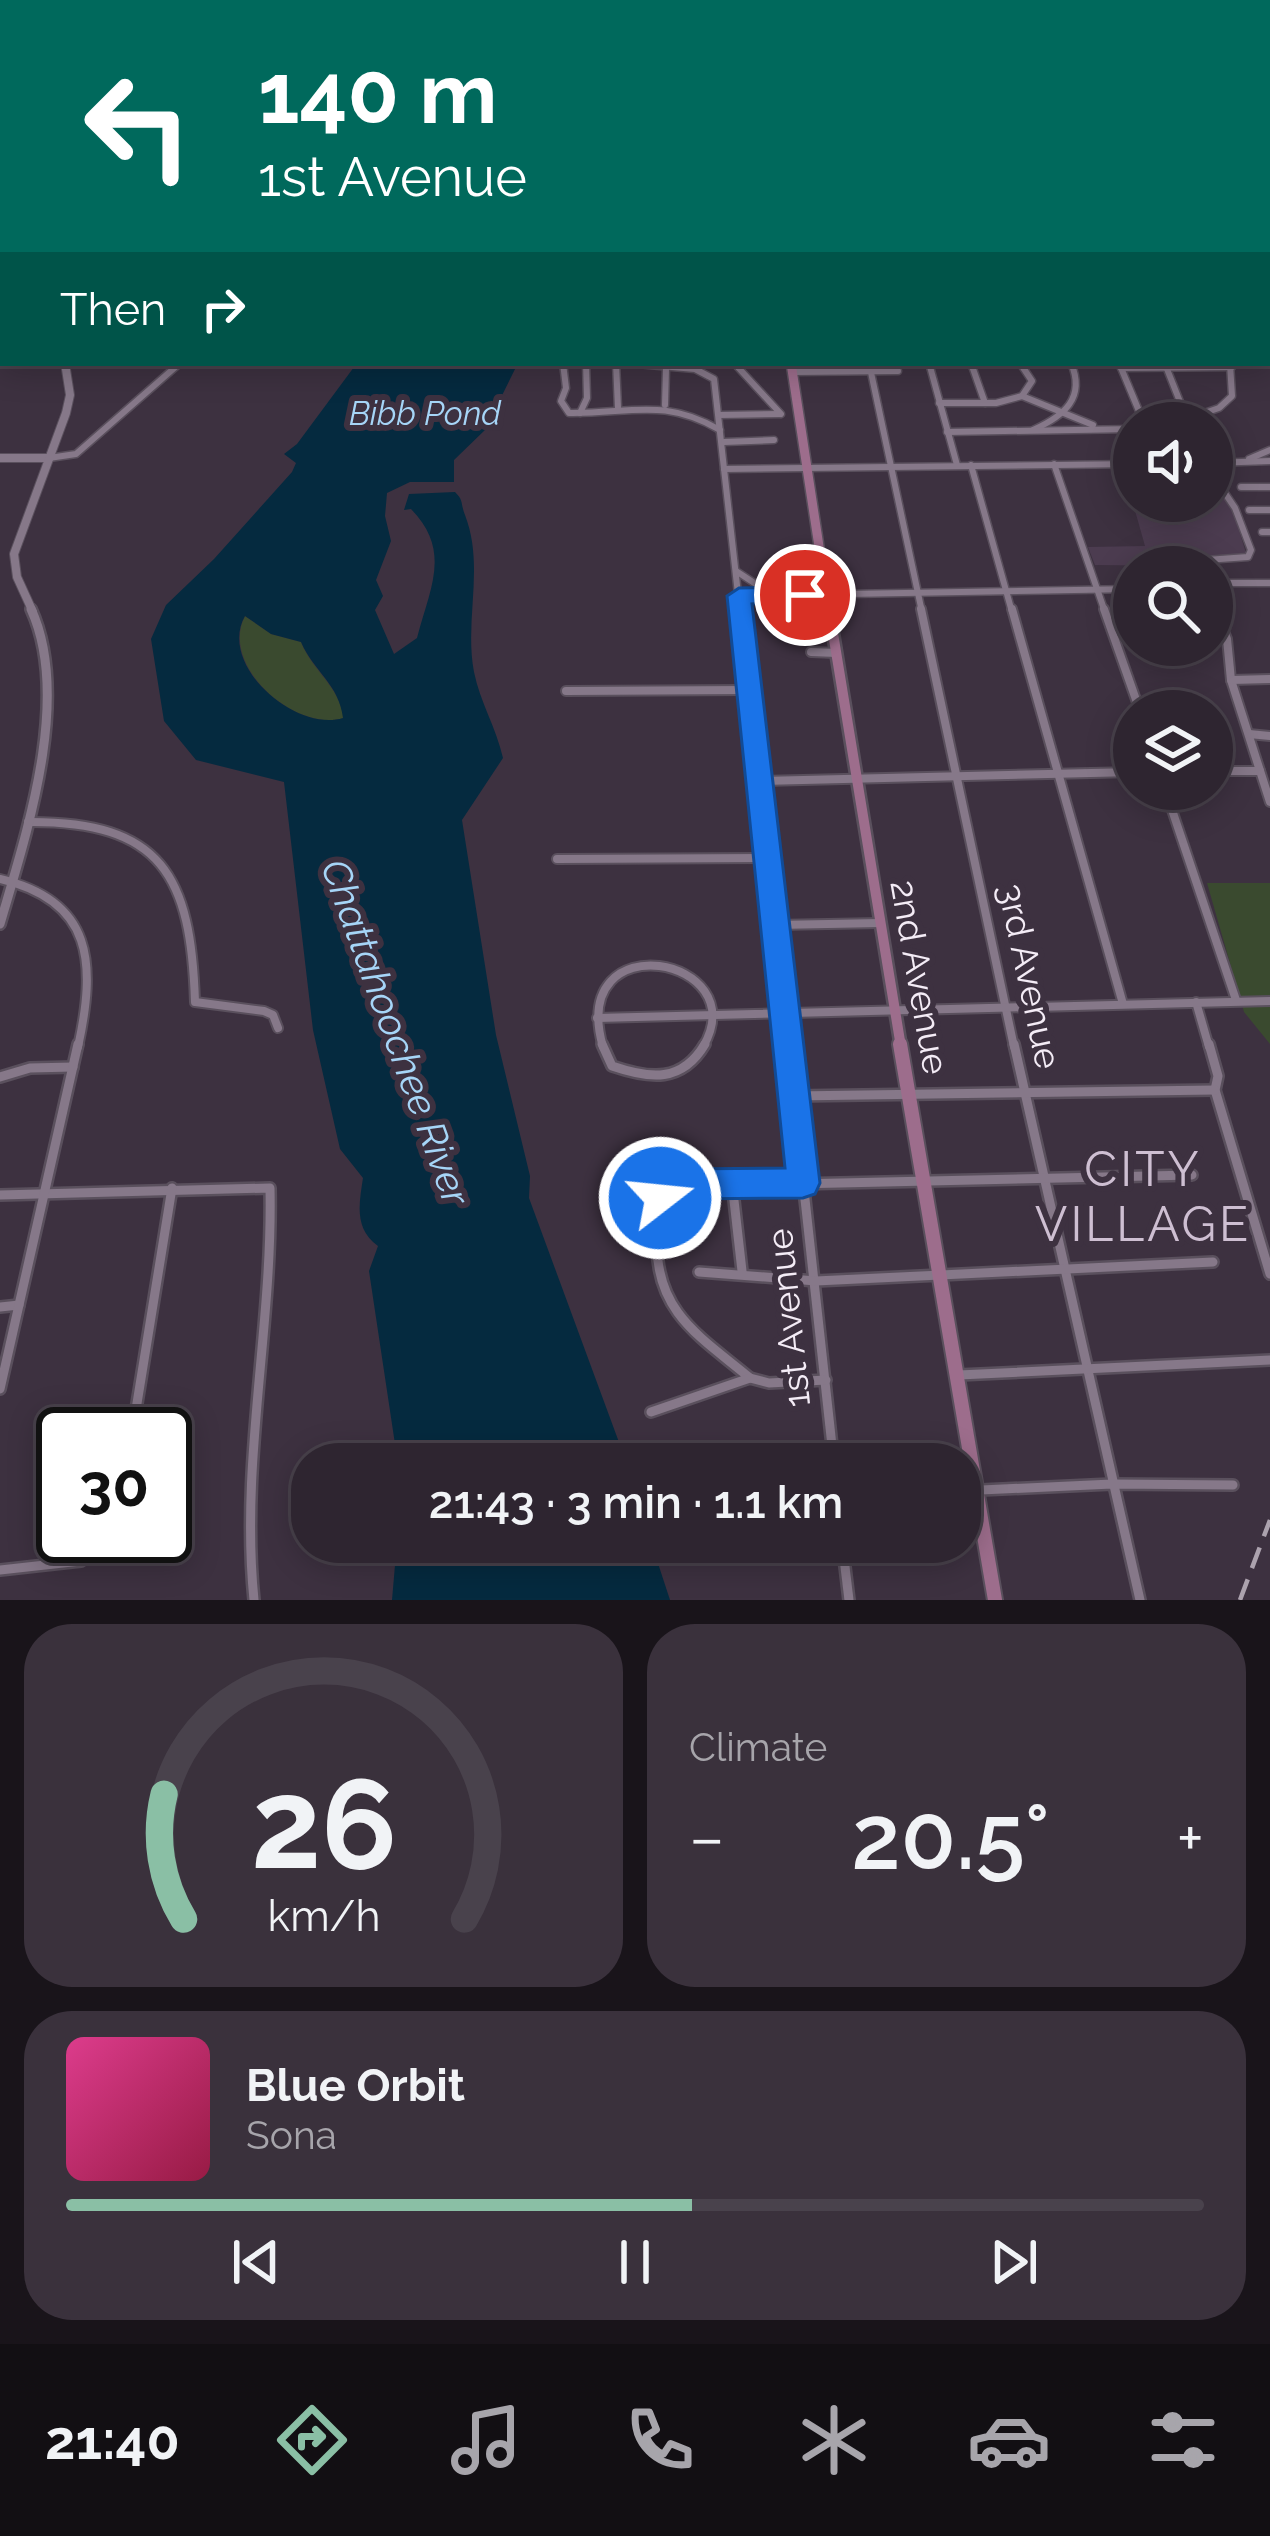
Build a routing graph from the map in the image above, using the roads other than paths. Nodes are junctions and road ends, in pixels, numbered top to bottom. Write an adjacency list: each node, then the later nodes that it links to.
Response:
1 (65, 366): 39 (street)
2 (177, 366): 39 (street)
3 (563, 366): 27 (street)
4 (586, 366): 27 (street)
5 (616, 366): 26 (street)
6 (646, 366): 17 (street)
7 (737, 366): 28 (street)
8 (930, 366): 23 (street)
9 (972, 366): 24 (street)
10 (1022, 366): 19 (street)
11 (1072, 366): 29 (street)
12 (1120, 366): 20 (street)
13 (1165, 366): 21 (street)
14 (1231, 366): 22 (street)
15 (870, 367): 16 (street); 18 (street); 47 (street, 3rd Avenue)
16 (792, 368): 48 (main road, 2nd Avenue)
17 (666, 369): 25 (street); 28 (street, 1st Avenue)
18 (898, 370)
19 (1022, 396): 24 (street); 29 (street)
20 (1135, 402)
21 (1180, 402)
22 (1229, 402)
23 (939, 403): 24 (street); 33 (street)
24 (985, 403)
25 (665, 405): 26 (street); 32 (street)
26 (618, 408): 27 (street)
27 (580, 414)
28 (719, 415): 32 (street, 1st Avenue)
29 (1062, 416): 30 (street); 34 (street)
30 (1105, 428): 31 (street); 34 (street)
31 (1113, 428)
32 (720, 430): 36 (street, 1st Avenue)
33 (947, 432): 34 (street); 45 (street)
34 (1026, 432)
35 (774, 440): 36 (street)
36 (724, 442): 49 (street, 1st Avenue)
37 (1270, 450): 40 (street)
38 (0, 458): 39 (street)
39 (49, 458): 85 (street)
40 (1247, 460): 41 (street); 42 (street)
41 (1233, 461)
42 (1270, 461)
43 (1054, 464): 44 (street); 46 (street); 60 (street)
44 (1113, 464)
45 (957, 465): 46 (street); 47 (street)
46 (971, 465): 62 (street)
47 (890, 466): 48 (street); 65 (street, 3rd Avenue)
48 (808, 468): 49 (street); 63 (main road, 2nd Avenue)
49 (724, 470): 56 (street, 1st Avenue)
50 (1270, 487): 51 (street)
51 (1241, 488)
52 (1233, 505): 55 (street)
53 (1249, 510): 54 (street)
54 (1270, 510)
55 (1233, 558)
56 (735, 570): 61 (street); 64 (street, 1st Avenue)
57 (1233, 583): 58 (street)
58 (1270, 583)
59 (1113, 591): 60 (street)
60 (1101, 592): 62 (street); 72 (street)
61 (772, 594): 63 (street); 64 (street)
62 (1010, 594): 65 (street); 79 (street)
63 (827, 595): 65 (street); 67 (main road, 2nd Avenue)
64 (739, 596): 71 (street, 1st Avenue)
65 (918, 596): 80 (street, 3rd Avenue)
66 (811, 652): 67 (street)
67 (837, 653): 81 (main road, 2nd Avenue)
68 (1230, 666): 70 (street)
69 (1270, 679): 70 (street)
70 (1231, 680): 74 (street)
71 (748, 690): 73 (street); 82 (street, 1st Avenue)
72 (1133, 690)
73 (566, 691)
74 (1250, 734): 75 (street); 77 (street)
75 (1270, 736)
76 (1233, 771): 77 (street)
77 (1260, 771): 83 (street)
78 (1113, 773): 79 (street)
79 (1058, 775): 80 (street); 95 (street)
80 (957, 778): 81 (street); 96 (street, 3rd Avenue)
81 (854, 780): 82 (street); 89 (main road, 2nd Avenue)
82 (757, 782): 87 (street, 1st Avenue)
83 (1270, 802)
84 (1172, 810): 92 (street)
85 (26, 822): 88 (street); 101 (street)
86 (557, 859): 87 (street)
87 (767, 859): 91 (street, 1st Avenue)
88 (6, 880): 90 (street); 102 (street)
89 (880, 923): 91 (street); 97 (main road, 2nd Avenue)
90 (0, 924)
91 (776, 925): 98 (street, 1st Avenue)
92 (1236, 1000): 93 (street); 94 (street)
93 (1270, 1001)
94 (1196, 1002): 95 (street); 104 (street)
95 (1123, 1004): 96 (street)
96 (1006, 1008): 97 (street); 105 (street, 3rd Avenue)
97 (895, 1013): 98 (street); 107 (main road, 2nd Avenue)
98 (785, 1016): 99 (street); 106 (street, 1st Avenue)
99 (710, 1017): 100 (street); 100 (street); 100 (street)
100 (597, 1018)
101 (278, 1028)
102 (73, 1067): 103 (street); 114 (street)
103 (0, 1077)
104 (1215, 1090): 105 (street); 120 (street)
105 (1024, 1094): 107 (street); 109 (street, 3rd Avenue)
106 (794, 1096): 107 (street); 112 (street, 1st Avenue)
107 (911, 1096): 110 (main road, 2nd Avenue)
108 (1192, 1175): 109 (street)
109 (1043, 1176): 110 (street); 118 (street, 3rd Avenue)
110 (922, 1178): 112 (street); 121 (main road, 2nd Avenue)
111 (732, 1183): 112 (street); 117 (street); 128 (street)
112 (803, 1183): 122 (street, 1st Avenue)
113 (172, 1188): 114 (street); 131 (street); 142 (street)
114 (45, 1193): 115 (street); 123 (street)
115 (0, 1195)
116 (1213, 1262): 118 (street)
117 (742, 1271): 119 (street); 122 (street)
118 (1065, 1271): 121 (street); 126 (street, 3rd Avenue)
119 (699, 1272)
120 (1270, 1274)
121 (941, 1276): 122 (street); 127 (main road, 2nd Avenue)
122 (816, 1281): 129 (street, 1st Avenue)
123 (19, 1306): 124 (street); 130 (street)
124 (0, 1307)
125 (1270, 1360): 126 (street)
126 (1087, 1372): 127 (street); 135 (street, 3rd Avenue)
127 (957, 1376): 134 (main road, 2nd Avenue)
128 (750, 1378): 129 (street); 132 (street)
129 (826, 1380): 133 (street, 1st Avenue)
130 (0, 1389)
131 (137, 1407)
132 (651, 1412)
133 (832, 1443)
134 (970, 1443)
135 (1112, 1484): 136 (street); 137 (street); 145 (street, 3rd Avenue)
136 (1233, 1485)
137 (981, 1490)
138 (981, 1505): 144 (main road, 2nd Avenue)
139 (46, 1563): 141 (street)
140 (844, 1563): 143 (street)
141 (0, 1570)
142 (254, 1600)
143 (848, 1600)
144 (994, 1600)
145 (1139, 1600)

